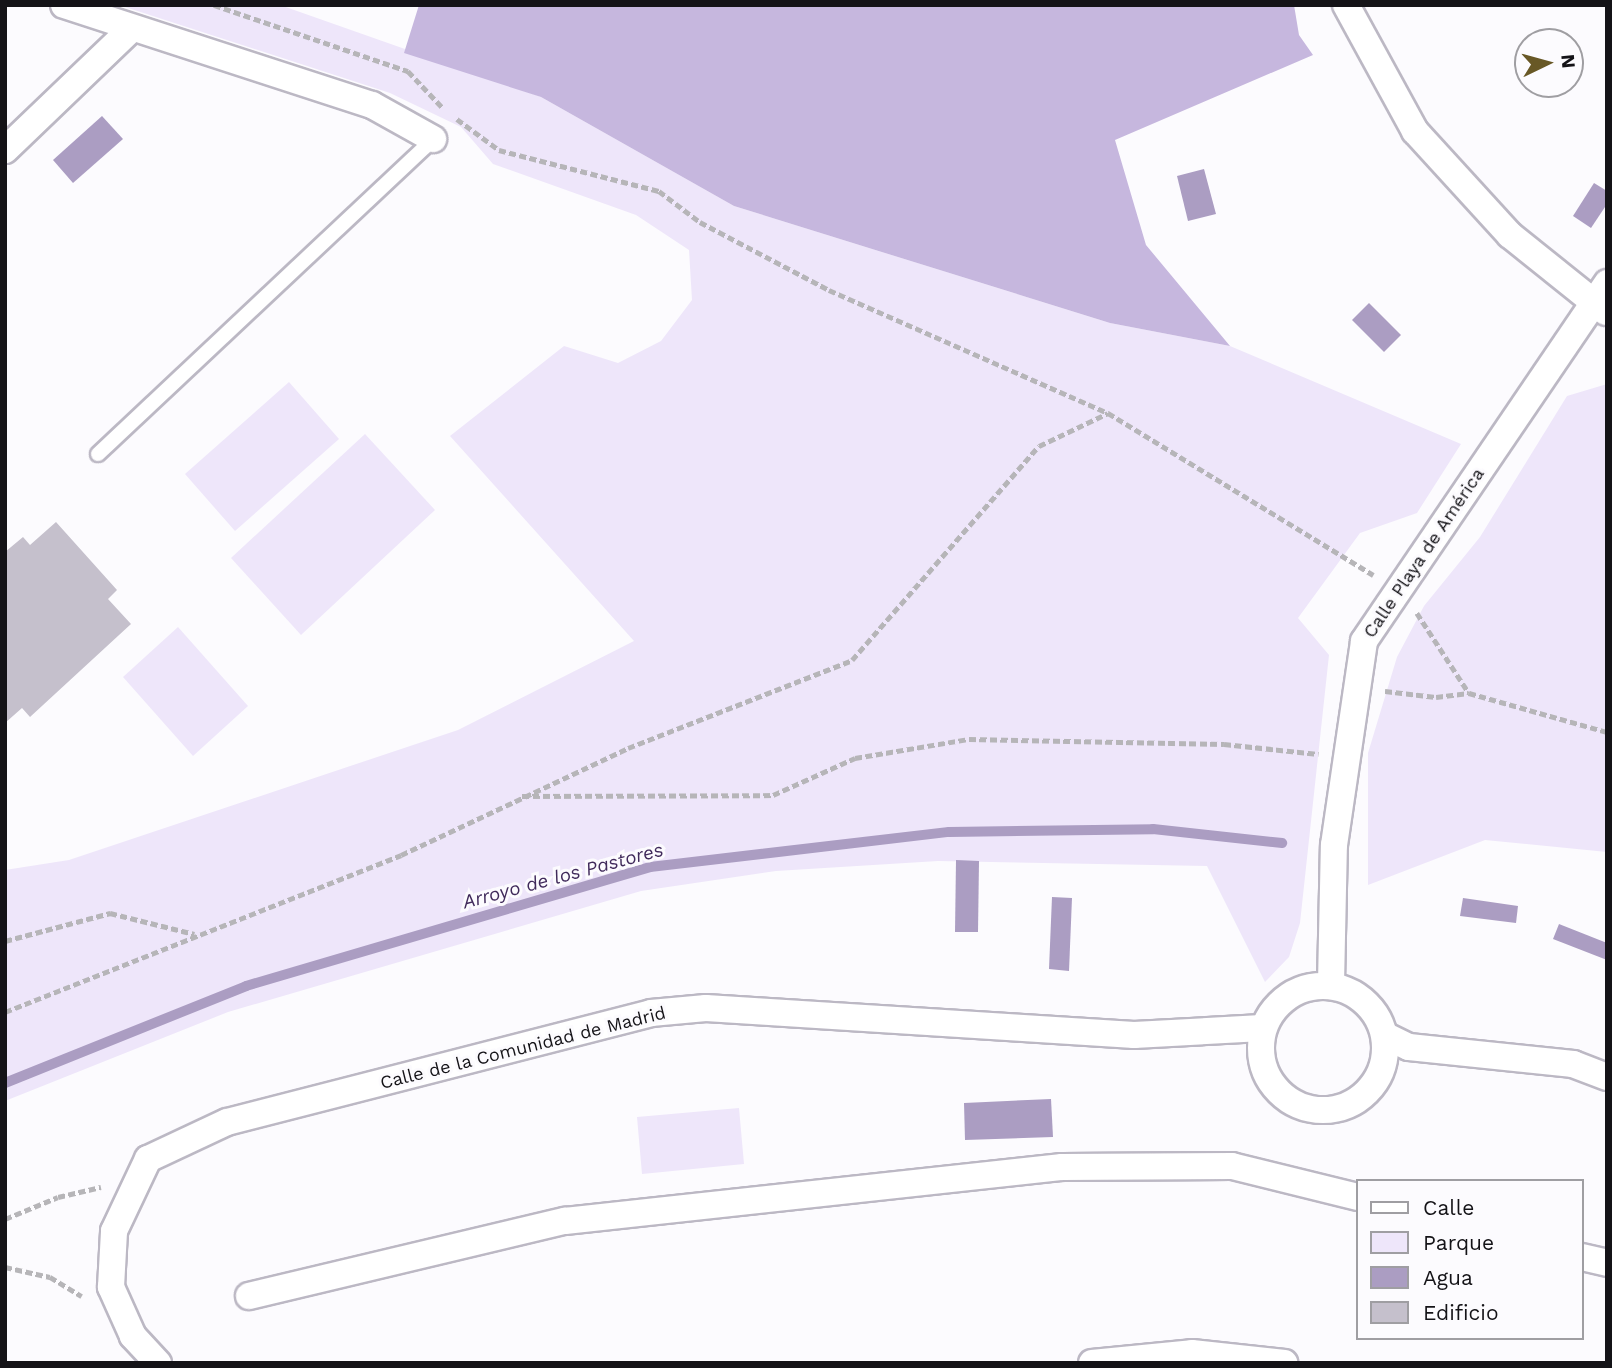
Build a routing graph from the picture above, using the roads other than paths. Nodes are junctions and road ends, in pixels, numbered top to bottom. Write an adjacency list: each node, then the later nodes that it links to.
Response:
1 (64, 5): 3 (street)
2 (1346, 5): 6 (street)
3 (131, 29): 4 (street); 5 (street)
4 (433, 139): 7 (lane)
5 (5, 150)
6 (1602, 300): 8 (street, Calle Playa de América)
7 (98, 454)
8 (1331, 984): 9 (street); 10 (street)
9 (1262, 1028): 10 (street); 16 (street, Calle de la Comunidad de Madrid)
10 (1386, 1036): 11 (street)
11 (1607, 1077)
12 (1356, 1197): 15 (street)
13 (1584, 1257): 14 (street)
14 (1607, 1263)
15 (249, 1296)
16 (158, 1363)
17 (1092, 1363): 18 (street)
18 (1284, 1363)

